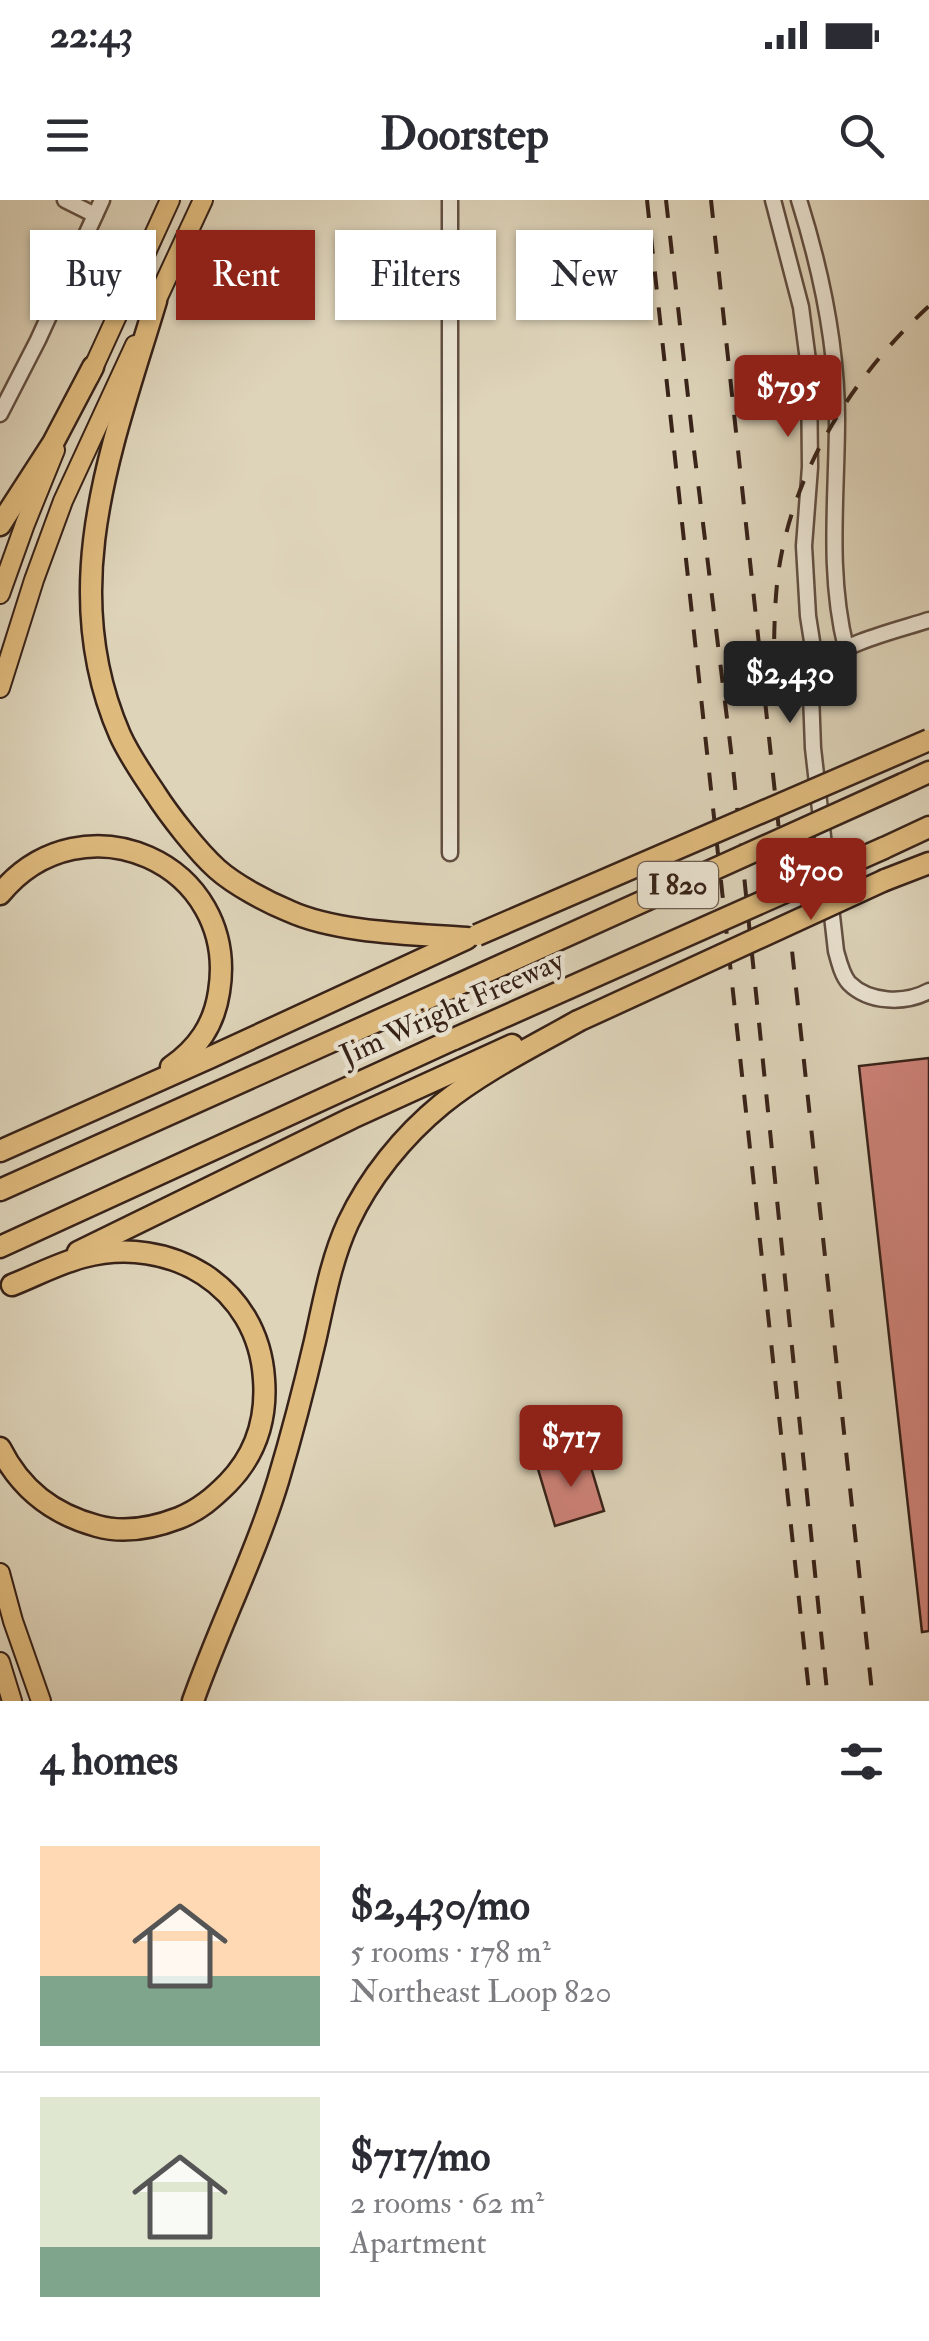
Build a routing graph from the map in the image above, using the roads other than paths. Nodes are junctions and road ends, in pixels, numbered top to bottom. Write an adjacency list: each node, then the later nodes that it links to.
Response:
1 (66, 200): 8 (street)
2 (102, 200): 8 (street)
3 (170, 200): 12 (main road)
4 (203, 200): 9 (main road)
5 (450, 200): 25 (street)
6 (773, 200): 14 (street)
7 (799, 200): 15 (street)
8 (96, 215): 13 (street)
9 (156, 301)
10 (147, 320): 21 (main road)
11 (150, 320): 28 (highway)
12 (93, 367): 16 (highway); 17 (main road)
13 (0, 414)
14 (810, 440): 15 (street); 20 (street)
15 (836, 440): 19 (street)
16 (0, 526)
17 (0, 594)
18 (929, 620): 19 (street)
19 (846, 648): 20 (street)
20 (817, 673): 29 (street)
21 (0, 688)
22 (929, 740): 28 (highway, bridge)
23 (929, 772): 33 (highway, Jim Wright Freeway / I 820, bridge)
24 (929, 828): 34 (highway, Jim Wright Freeway / I 820, bridge)
25 (450, 852)
26 (929, 862): 30 (highway, bridge)
27 (0, 894): 31 (highway)
28 (472, 937): 31 (highway)
29 (929, 991)
30 (578, 1020): 35 (highway); 41 (highway)
31 (132, 1091): 32 (highway)
32 (4, 1149)
33 (0, 1190)
34 (3, 1245)
35 (6, 1288): 36 (highway)
36 (0, 1448)
37 (0, 1573): 40 (main road)
38 (0, 1662): 39 (main road)
39 (12, 1701)
40 (42, 1701)
41 (193, 1701)

